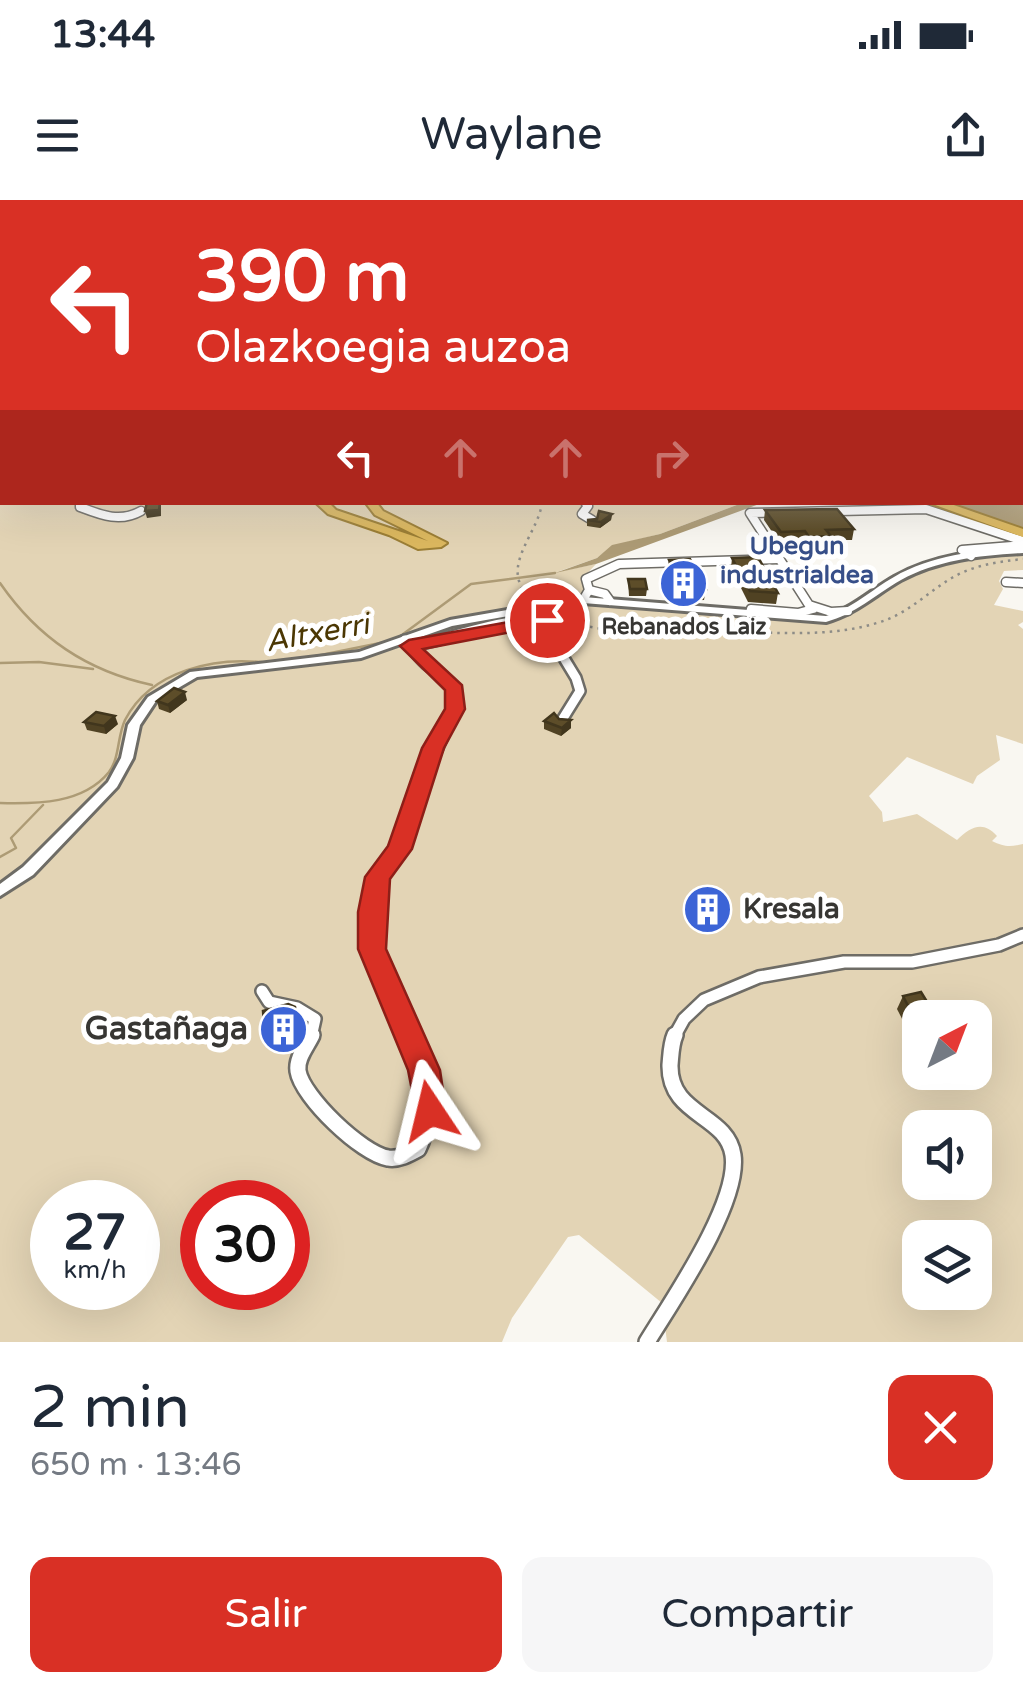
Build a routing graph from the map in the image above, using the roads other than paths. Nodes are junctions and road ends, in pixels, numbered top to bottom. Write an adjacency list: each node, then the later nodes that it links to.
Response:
1 (80, 505): 6 (street)
2 (324, 505): 3 (highway)
3 (373, 505)
4 (587, 505): 7 (street)
5 (939, 505): 8 (highway)
6 (140, 511)
7 (592, 520)
8 (1023, 533)
9 (1023, 545): 11 (street); 12 (street)
10 (948, 552): 11 (street)
11 (967, 553): 17 (street)
12 (779, 560): 15 (street); 16 (street)
13 (1006, 582): 14 (street)
14 (1023, 583)
15 (586, 595): 18 (street); 19 (street)
16 (813, 608): 17 (street); 18 (street)
17 (848, 611): 18 (street)
18 (750, 613)
19 (407, 643): 20 (street); 21 (street); 23 (street)
20 (562, 720)
21 (0, 891)
22 (1023, 935): 24 (street)
23 (262, 991)
24 (646, 1342)

